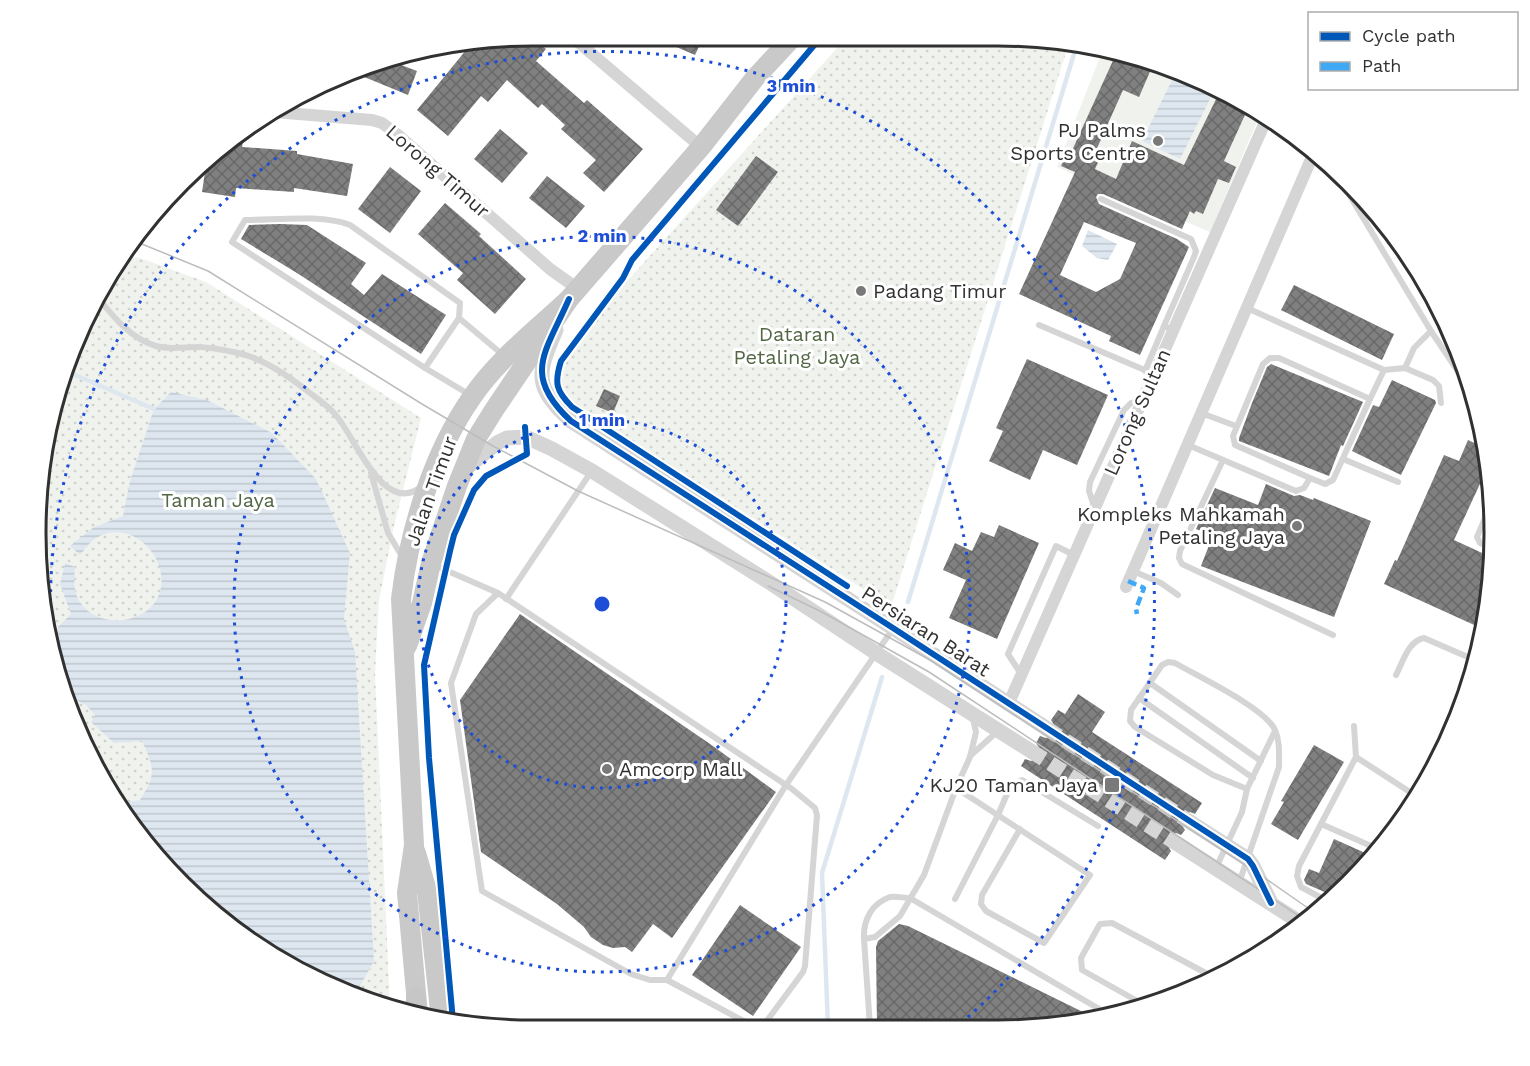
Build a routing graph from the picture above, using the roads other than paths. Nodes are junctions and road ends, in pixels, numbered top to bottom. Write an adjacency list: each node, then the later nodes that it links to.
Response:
1 (583, 46): 5 (street)
2 (785, 46): 5 (main road, Jalan Timur)
3 (288, 113): 9 (street, Lorong Timur)
4 (1263, 126): 14 (street, Lorong Sultan)
5 (701, 147): 9 (main road, Jalan Timur)
6 (1311, 161): 11 (street)
7 (1101, 199): 14 (lane)
8 (1354, 202): 15 (lane)
9 (573, 294): 16 (main road, Jalan Timur); 31 (main road, Jalan Timur); 46 (street, Persiaran Barat)
10 (104, 305): 30 (lane)
11 (1247, 308): 20 (lane); 25 (street)
12 (459, 318): 16 (lane); 18 (lane); 18 (lane)
13 (1039, 325): 21 (lane)
14 (1169, 328): 21 (street, Lorong Sultan)
15 (1431, 331): 17 (lane); 19 (lane)
16 (506, 357): 22 (main road, Jalan Timur)
17 (1452, 363)
18 (425, 368): 22 (lane)
19 (1405, 368): 20 (lane); 24 (lane)
20 (1384, 370): 23 (lane)
21 (1149, 373): 38 (street, Lorong Sultan)
22 (472, 396): 33 (main road, Jalan Timur)
23 (1370, 399): 26 (lane); 28 (lane)
24 (1442, 403)
25 (1201, 413): 26 (lane); 27 (street)
26 (1236, 426): 34 (lane)
27 (1188, 444): 29 (lane); 41 (street)
28 (1343, 459): 34 (lane); 35 (lane)
29 (1223, 460): 34 (lane); 47 (lane)
30 (370, 469): 33 (lane); 39 (lane)
31 (463, 471): 32 (street); 40 (main road, Jalan Timur)
32 (592, 471): 45 (lane); 48 (street)
33 (433, 474): 39 (main road, Jalan Timur)
34 (1310, 478)
35 (1398, 482)
36 (1483, 521): 37 (lane)
37 (1483, 544)
38 (1074, 555): 51 (street, Lorong Sultan); 51 (lane)
39 (406, 563): 49 (main road, Jalan Timur)
40 (431, 563): 43 (lane); 49 (main road, Jalan Timur)
41 (1133, 570): 42 (street); 44 (lane)
42 (1126, 587)
43 (498, 592): 45 (lane); 89 (lane)
44 (1178, 595)
45 (506, 599): 66 (lane)
46 (893, 628): 48 (lane); 55 (street, Persiaran Barat)
47 (1333, 635)
48 (876, 653): 56 (street); 66 (lane)
49 (404, 655): 76 (main road, Jalan Timur)
50 (1467, 657): 52 (lane)
51 (1022, 675): 55 (street, Lorong Sultan)
52 (1396, 675)
53 (1150, 683): 54 (lane); 60 (lane); 64 (lane)
54 (1139, 698): 65 (lane); 68 (lane)
55 (1008, 705): 58 (street, Persiaran Barat)
56 (969, 711): 59 (street); 62 (lane)
57 (1354, 726): 63 (lane)
58 (1046, 728)
59 (998, 731): 61 (street); 62 (lane)
60 (1275, 731): 64 (lane); 79 (lane)
61 (1031, 751)
62 (970, 757): 67 (lane)
63 (1356, 757): 69 (lane); 72 (lane)
64 (1261, 761): 65 (lane)
65 (1253, 778): 68 (lane)
66 (786, 785): 89 (lane); 95 (lane)
67 (956, 788): 70 (lane); 83 (lane)
68 (1247, 789): 78 (lane)
69 (1409, 791)
70 (998, 815): 73 (lane); 74 (lane); 84 (lane)
71 (1190, 822): 78 (street)
72 (1321, 824): 77 (lane); 82 (lane)
73 (1098, 826)
74 (1020, 829): 74 (lane)
75 (1176, 843): 80 (street)
76 (414, 845): 91 (main road, Jalan Timur); 93 (main road, Jalan Timur)
77 (1370, 845)
78 (1227, 846): 79 (street); 80 (lane)
79 (1248, 859): 81 (lane); 85 (street)
80 (1216, 868): 81 (street)
81 (1239, 883): 85 (street)
82 (1320, 897)
83 (910, 898): 87 (lane); 87 (lane); 92 (lane)
84 (955, 900)
85 (1271, 903): 86 (street)
86 (1294, 918)
87 (864, 939): 96 (lane)
88 (1205, 972): 90 (lane)
89 (667, 980): 94 (lane)
90 (1135, 1000)
91 (417, 1005)
92 (1100, 1008)
93 (440, 1010)
94 (741, 1020)
95 (767, 1020)
96 (870, 1020)

